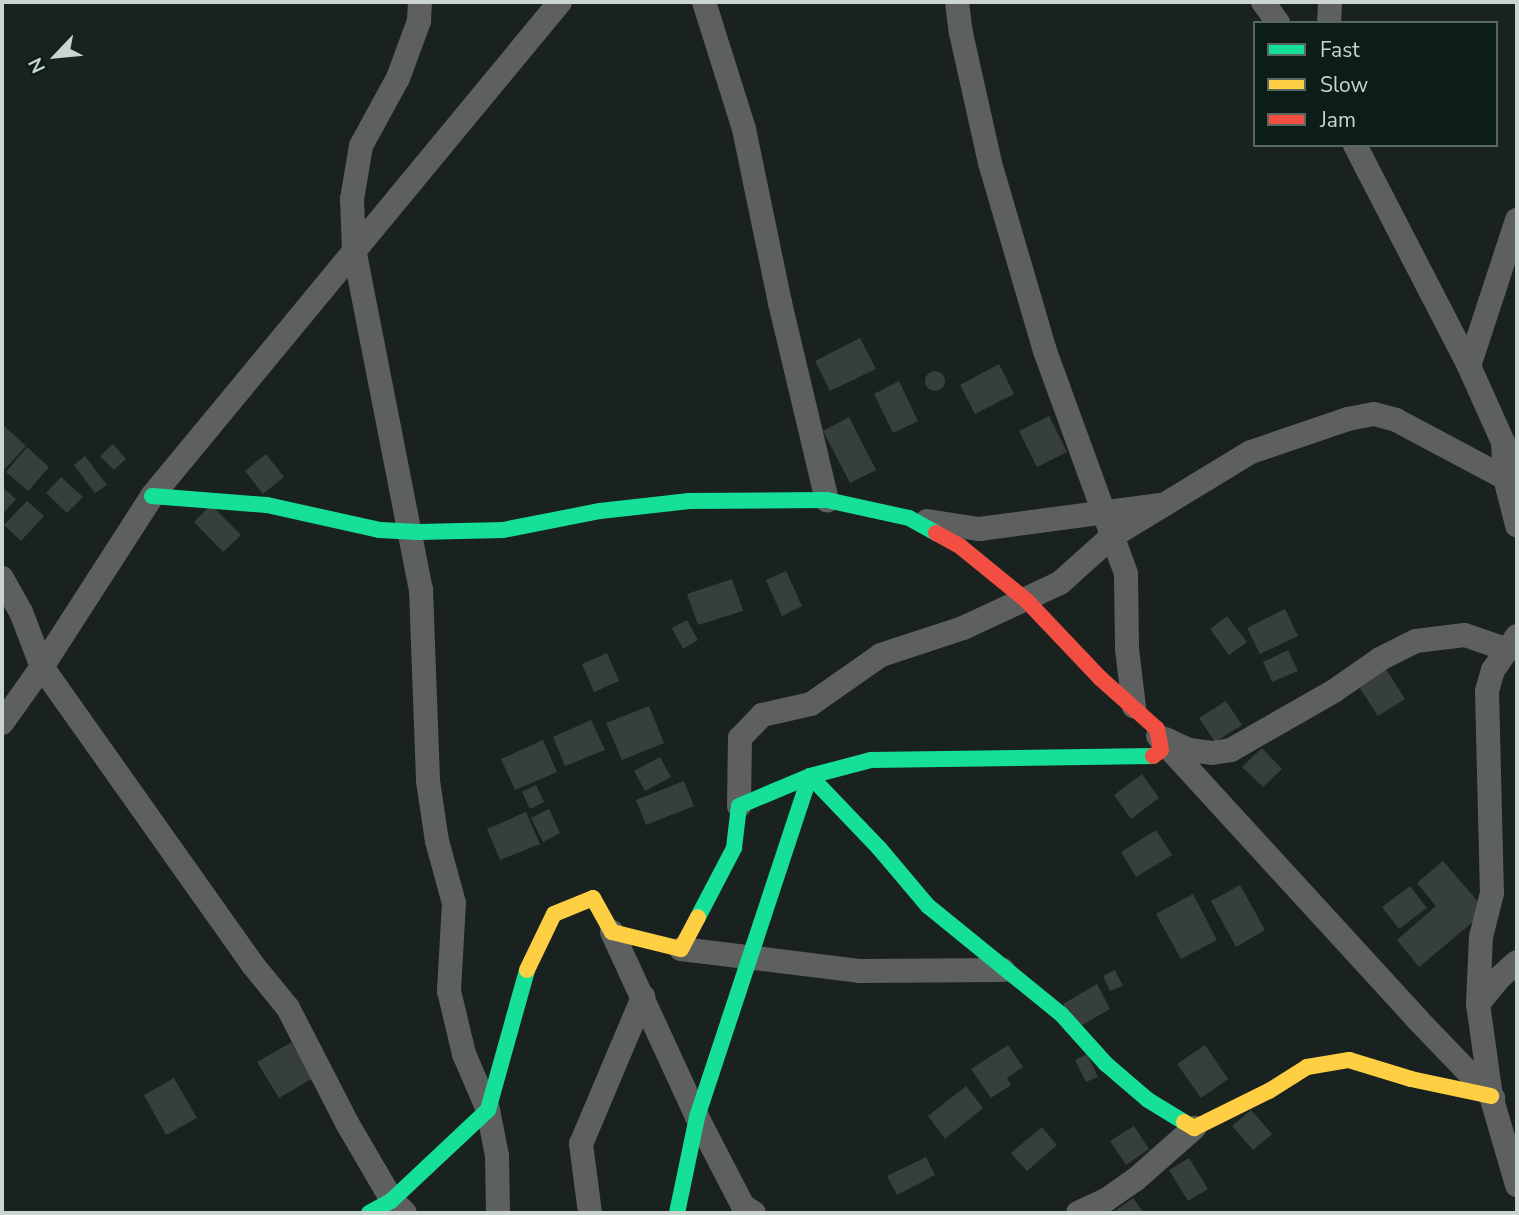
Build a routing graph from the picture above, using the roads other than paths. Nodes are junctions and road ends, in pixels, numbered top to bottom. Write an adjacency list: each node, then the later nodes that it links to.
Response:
1 (420, 2): 11 (street)
2 (560, 2): 11 (street)
3 (704, 2): 15 (street)
4 (957, 2): 17 (street)
5 (1263, 2): 7 (street)
6 (1329, 2): 8 (street)
7 (1277, 21)
8 (1329, 21)
9 (1356, 147): 12 (street)
10 (1517, 220): 12 (street)
11 (354, 249): 14 (street); 20 (street)
12 (1469, 366): 13 (street)
13 (1511, 483): 16 (street); 19 (street)
14 (152, 496): 20 (street); 25 (street)
15 (827, 500): 18 (street); 20 (street)
16 (1164, 505): 17 (street); 21 (street)
17 (1104, 511): 18 (street); 21 (street)
18 (909, 519): 23 (street)
19 (1517, 525)
20 (408, 532): 39 (street)
21 (1111, 537): 23 (street); 26 (street)
22 (2, 578): 25 (street)
23 (1027, 600): 26 (street); 30 (street)
24 (1513, 643): 28 (street); 37 (street)
25 (42, 667): 27 (street); 44 (street)
26 (1134, 708): 28 (street)
27 (2, 723)
28 (1158, 736): 29 (street); 38 (street)
29 (810, 776): 30 (street); 33 (street); 35 (street)
30 (739, 806): 32 (street)
31 (612, 932): 32 (street); 36 (street); 39 (street)
32 (681, 950): 33 (street)
33 (751, 957): 35 (street); 40 (street)
34 (1517, 962): 37 (street)
35 (1003, 970): 42 (street)
36 (643, 997): 40 (street); 47 (street)
37 (1478, 1004): 38 (street)
38 (1491, 1096): 41 (street); 42 (street); 43 (street)
39 (488, 1110): 44 (street); 46 (street)
40 (697, 1117): 48 (street); 49 (street)
41 (1517, 1124)
42 (1194, 1128): 50 (street)
43 (1517, 1185)
44 (399, 1206): 45 (street)
45 (369, 1213)
46 (498, 1213)
47 (590, 1213)
48 (677, 1213)
49 (754, 1213)
50 (1078, 1213)

